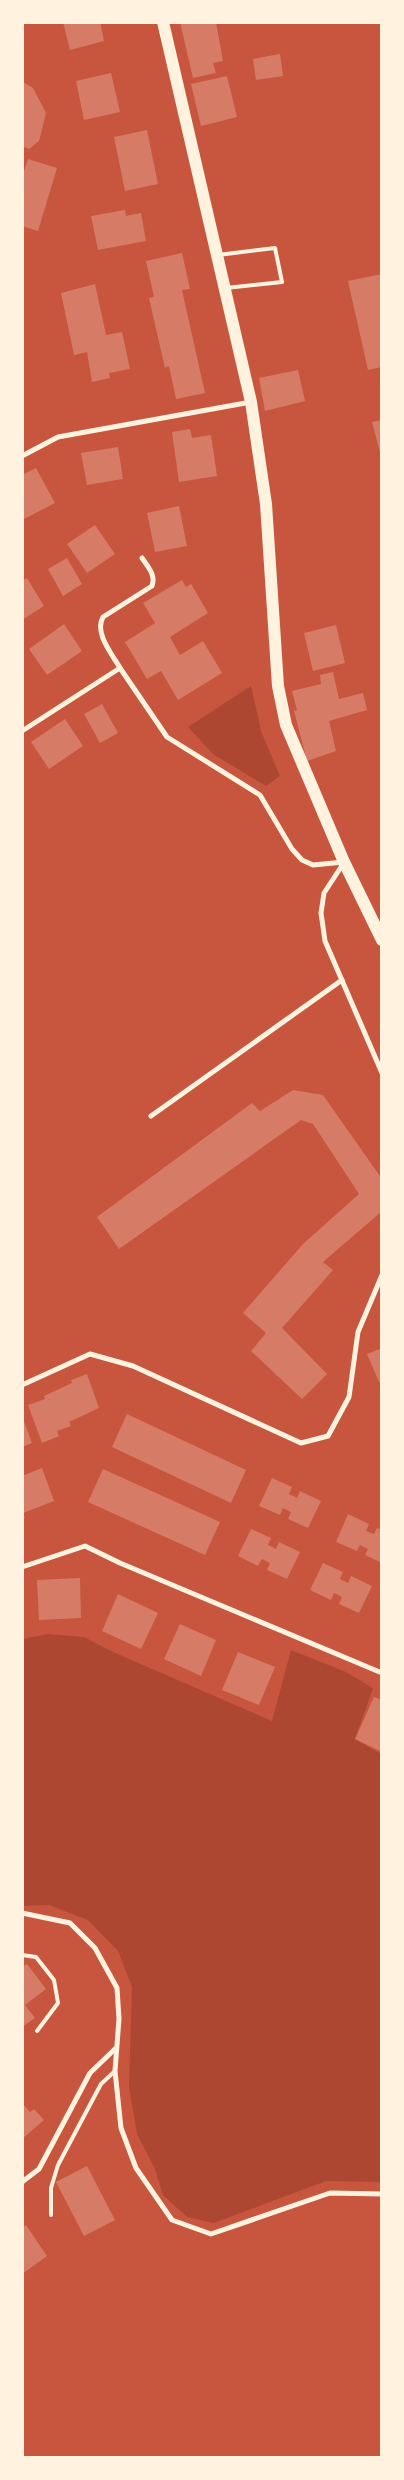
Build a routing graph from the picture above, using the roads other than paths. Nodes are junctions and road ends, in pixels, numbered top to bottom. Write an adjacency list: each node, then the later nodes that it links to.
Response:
1 (163, 22): 2 (main road)
2 (216, 255): 3 (main road); 3 (lane)
3 (224, 288): 4 (main road)
4 (250, 402): 5 (street); 9 (main road)
5 (22, 456)
6 (142, 558): 7 (street)
7 (120, 668): 8 (street); 9 (street)
8 (22, 731)
9 (344, 862): 10 (main road); 11 (street)
10 (382, 940)
11 (342, 980): 12 (street); 13 (street)
12 (382, 1073)
13 (151, 1116)
14 (382, 1274): 15 (street)
15 (22, 1385)
16 (22, 1567): 17 (street)
17 (382, 1673)
18 (22, 1913): 21 (street)
19 (22, 1955): 20 (lane)
20 (37, 2031)
21 (116, 2048): 22 (street); 23 (street)
22 (115, 2072): 24 (street); 25 (lane)
23 (22, 2182)
24 (382, 2194)
25 (51, 2215)

